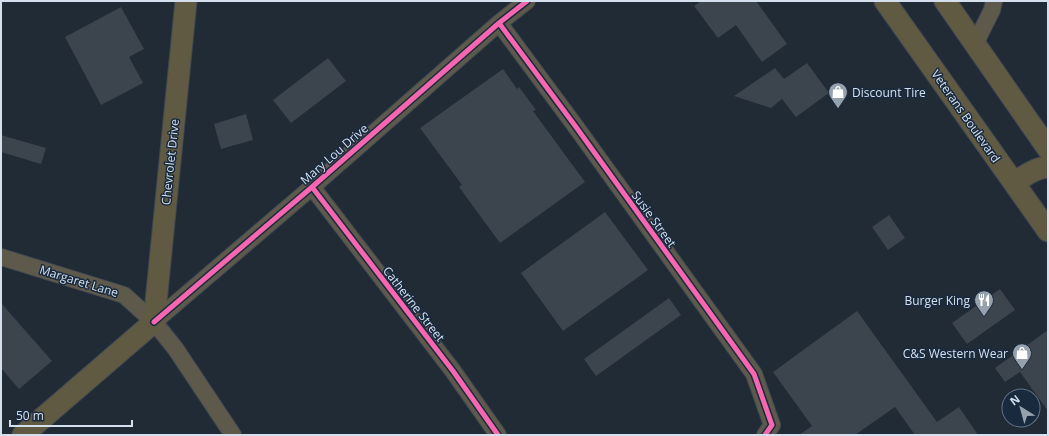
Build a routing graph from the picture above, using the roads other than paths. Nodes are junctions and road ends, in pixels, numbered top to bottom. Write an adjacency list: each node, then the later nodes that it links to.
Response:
1 (186, 1): 14 (main road, Chevrolet Drive)
2 (527, 1): 6 (street, Mary Lou Drive)
3 (884, 1): 10 (main road, Veterans Boulevard)
4 (945, 1): 7 (main road)
5 (994, 1): 7 (street)
6 (499, 23): 11 (street, Mary Lou Drive); 18 (street, Susie Street)
7 (975, 44): 8 (main road)
8 (1048, 149)
9 (1048, 167): 10 (main road)
10 (1014, 183): 12 (main road, Veterans Boulevard)
11 (312, 187): 14 (street, Mary Lou Drive); 17 (street, Catherine Street)
12 (1048, 231)
13 (1, 257): 14 (street, Margaret Lane)
14 (154, 322): 15 (main road, Mary Lou Drive); 16 (street, Margaret Lane)
15 (23, 435)
16 (233, 435)
17 (498, 435)
18 (765, 435)

